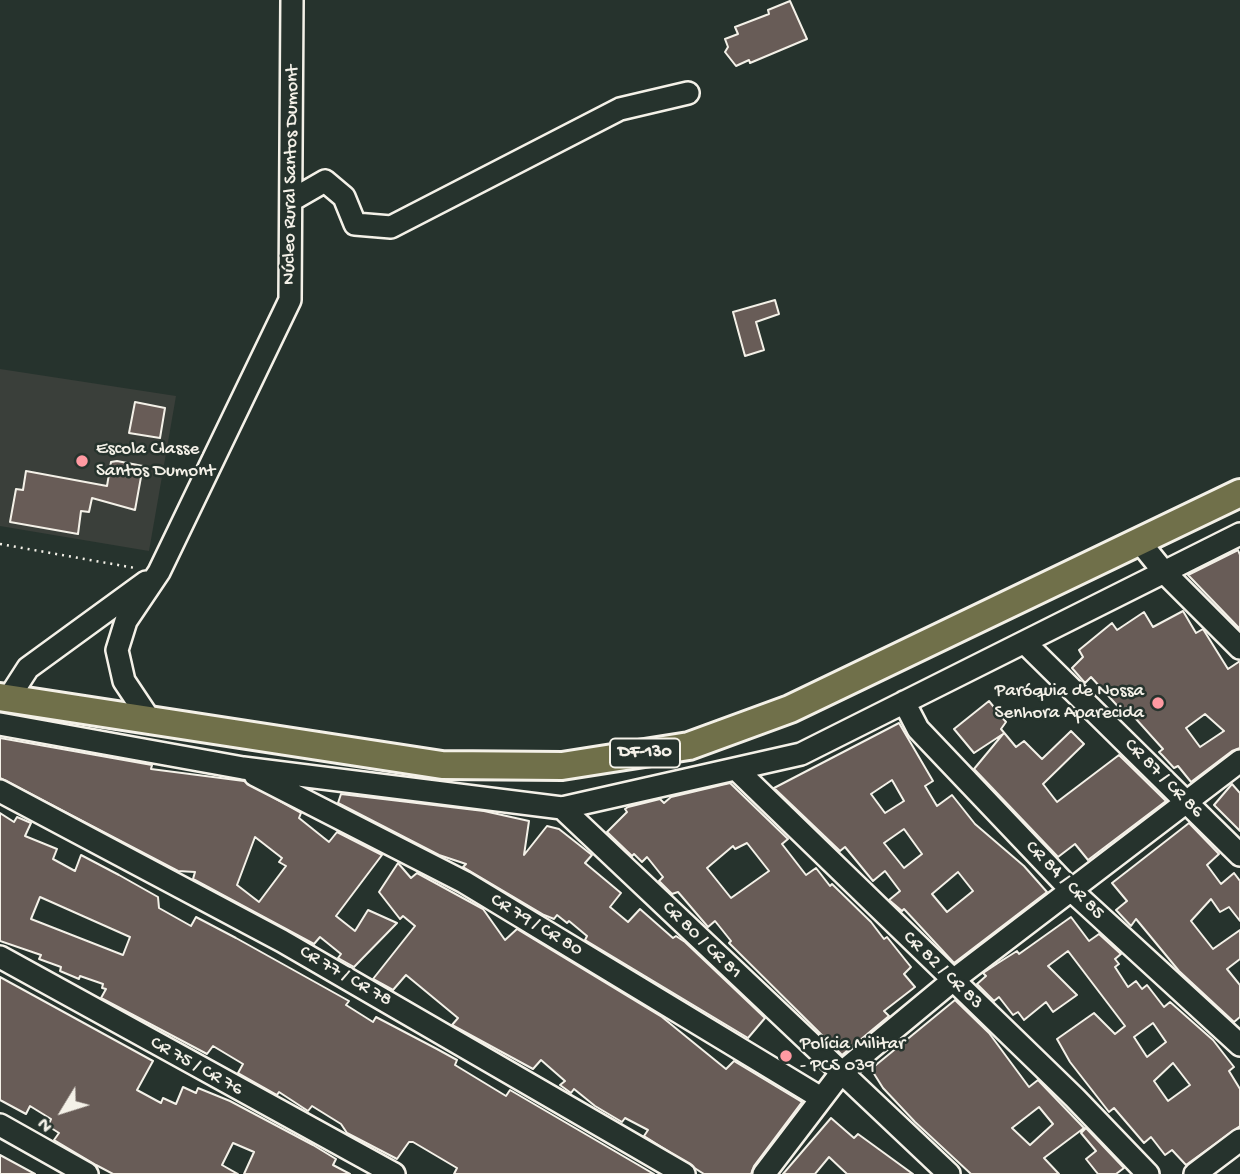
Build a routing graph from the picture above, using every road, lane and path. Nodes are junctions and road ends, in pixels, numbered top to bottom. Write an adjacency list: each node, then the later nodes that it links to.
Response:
1 (292, 0): 3 (street, Núcleo Rural Santos Dumont)
2 (688, 93): 3 (street)
3 (292, 200): 8 (street, Núcleo Rural Santos Dumont)
4 (1240, 493): 6 (main road, DF-130)
5 (1240, 534): 9 (street)
6 (1139, 541): 9 (street); 14 (main road, DF-130)
7 (0, 544): 8 (path)
8 (159, 572): 12 (street, Núcleo Rural Santos Dumont); 14 (street, Núcleo Rural Santos Dumont)
9 (1164, 572): 10 (street); 11 (street)
10 (1027, 644): 13 (street); 21 (street, CR 87 / CR 86)
11 (1240, 648)
12 (4, 698): 14 (main road, DF-130)
13 (904, 702): 18 (street); 25 (street, CR 84 / CR 85)
14 (150, 720)
15 (0, 724): 17 (street)
16 (1240, 761): 21 (street)
17 (243, 768): 19 (street); 23 (street, CR 79 / CR 80)
18 (736, 769): 22 (street); 27 (street, CR 82 / CR 83)
19 (331, 779): 22 (street); 23 (street)
20 (0, 791): 35 (street, CR 77 / CR 78)
21 (1187, 802): 24 (street, CR 87 / CR 86); 25 (street)
22 (562, 808): 29 (street, CR 80 / CR 81)
23 (324, 810): 30 (street, CR 79 / CR 80)
24 (1240, 855)
25 (1072, 891): 27 (street); 28 (street, CR 84 / CR 85)
26 (0, 957): 34 (street, CR 75 / CR 76)
27 (952, 981): 29 (street); 38 (street, CR 82 / CR 83)
28 (1240, 1045)
29 (841, 1073): 30 (street); 37 (street, CR 80 / CR 81)
30 (821, 1098): 36 (street)
31 (0, 1125): 33 (street)
32 (1240, 1140): 39 (street)
33 (88, 1174)
34 (394, 1174)
35 (684, 1174)
36 (764, 1174)
37 (949, 1174)
38 (1148, 1174)
39 (1195, 1174)

